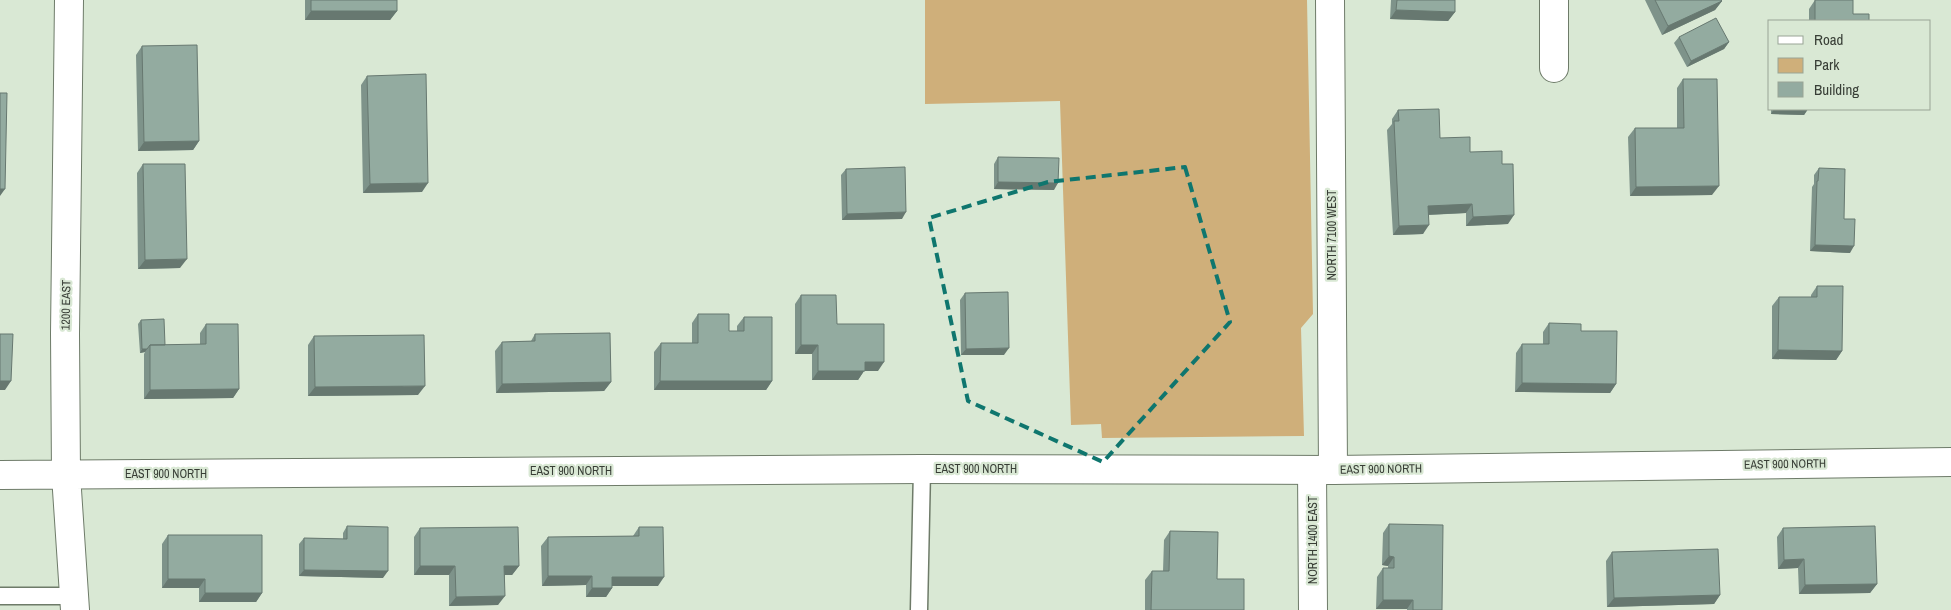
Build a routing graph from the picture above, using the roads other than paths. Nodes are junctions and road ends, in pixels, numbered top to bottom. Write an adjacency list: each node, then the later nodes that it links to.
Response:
1 (69, 0): 9 (street, 1200 EAST)
2 (1330, 0): 7 (street, NORTH 7100 WEST)
3 (1554, 0): 4 (street)
4 (1554, 68)
5 (1951, 462): 7 (street, EAST 900 NORTH)
6 (922, 468): 7 (street, EAST 900 NORTH); 9 (street, EAST 900 NORTH); 12 (lane)
7 (1323, 470): 13 (street, NORTH 1400 EAST)
8 (0, 475): 9 (street, EAST 900 NORTH)
9 (66, 475): 11 (street, 1200 EAST)
10 (0, 596): 11 (lane)
11 (74, 603)
12 (919, 610)
13 (1313, 610)

